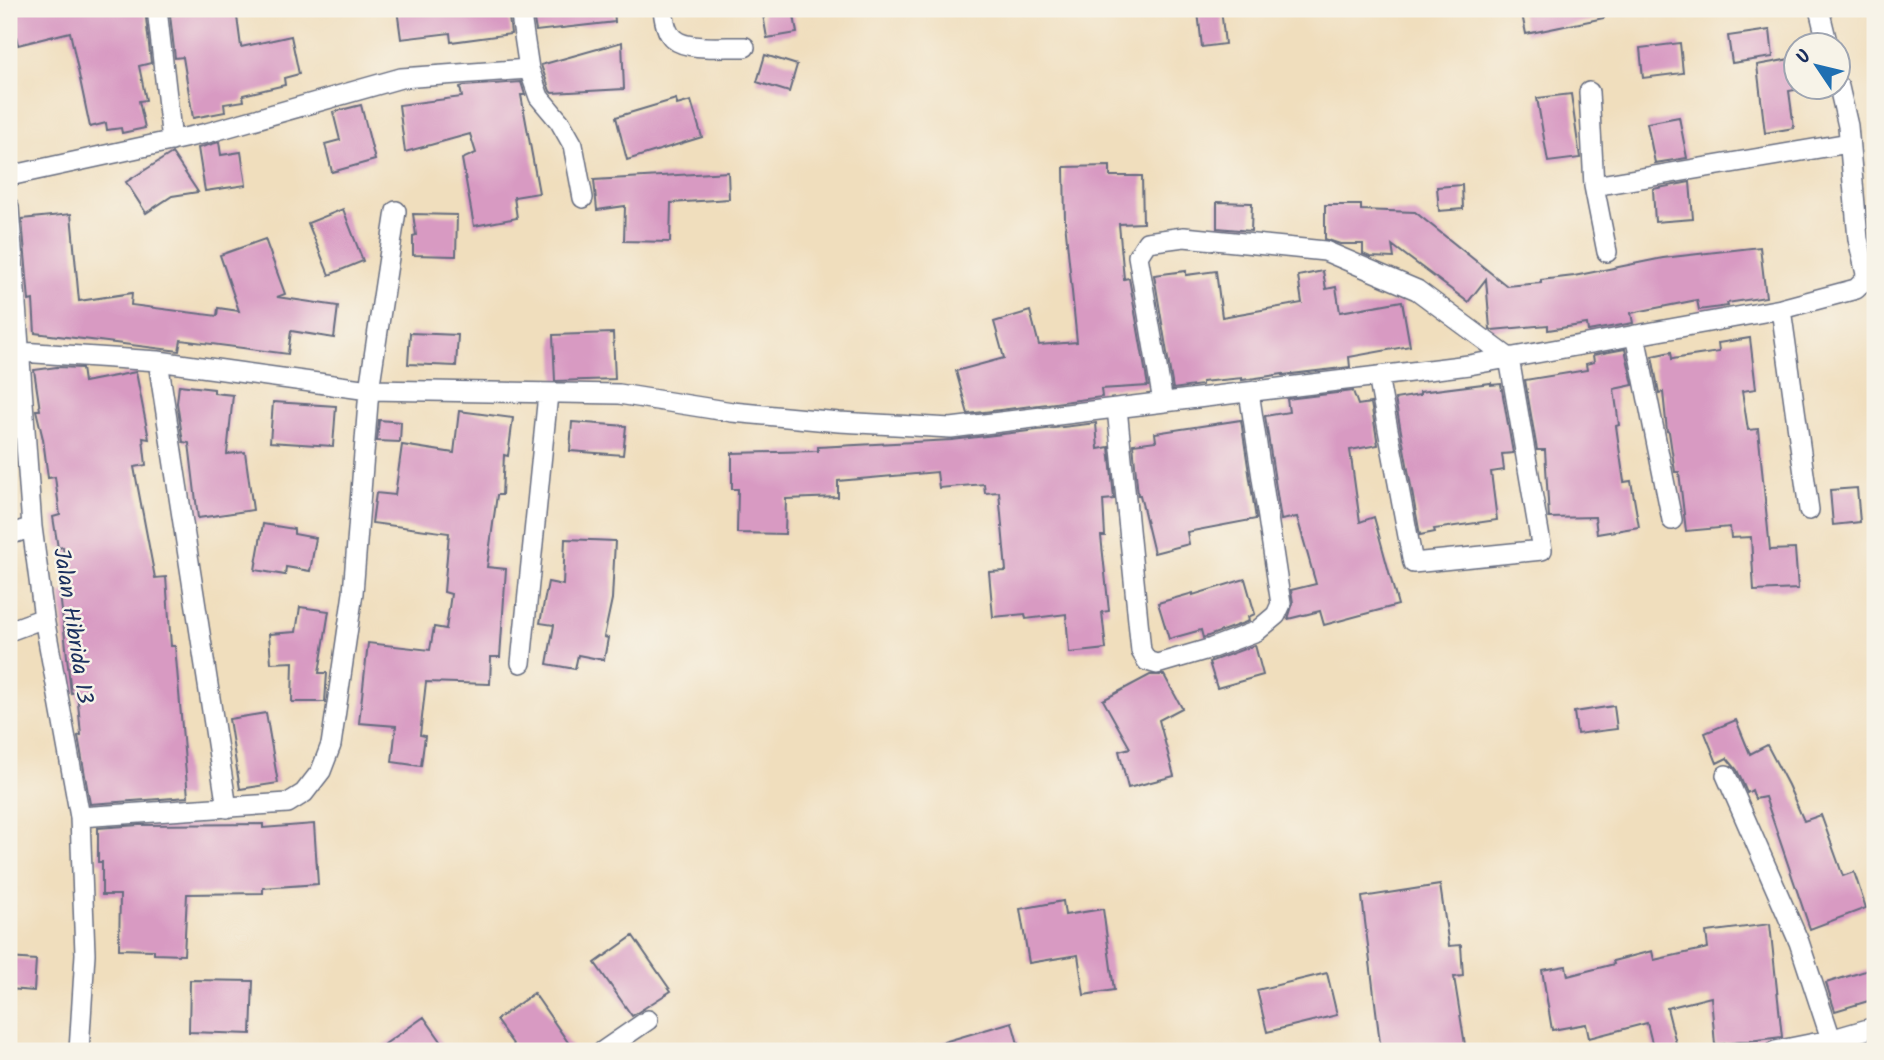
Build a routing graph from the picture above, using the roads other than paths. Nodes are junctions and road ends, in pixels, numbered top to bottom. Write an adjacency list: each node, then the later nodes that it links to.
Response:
1 (157, 9): 10 (street)
2 (520, 9): 7 (street)
3 (663, 9): 6 (street)
4 (1819, 9): 5 (street)
5 (1825, 32)
6 (745, 47)
7 (529, 69): 10 (street); 14 (street)
8 (1589, 92): 13 (street)
9 (1843, 102): 11 (street)
10 (172, 141): 12 (street)
11 (1849, 142): 13 (street); 17 (street)
12 (9, 176)
13 (1594, 186): 18 (street)
14 (583, 198)
15 (9, 207): 21 (street, Jalan Hibrida 13)
16 (396, 211): 25 (street)
17 (1867, 239): 19 (street)
18 (1607, 252)
19 (1781, 309): 20 (street); 30 (street)
20 (1635, 335): 22 (street); 31 (street)
21 (14, 353): 23 (street); 32 (street, Jalan Hibrida 13)
22 (1508, 358): 24 (street); 24 (street); 28 (street)
23 (158, 360): 25 (street); 38 (street)
24 (1378, 376): 26 (street)
25 (369, 390): 27 (street); 38 (street)
26 (1249, 392): 28 (street); 29 (street)
27 (548, 394): 29 (street); 36 (street)
28 (1163, 402): 29 (street)
29 (1117, 408)
30 (1809, 510)
31 (1672, 520)
32 (32, 527): 33 (street); 34 (street, Jalan Hibrida 13)
33 (9, 535)
34 (44, 618): 35 (street); 39 (street, Jalan Hibrida 13)
35 (9, 631)
36 (521, 663)
37 (1726, 775): 42 (street)
38 (227, 808): 39 (street)
39 (80, 817): 43 (street, Jalan Hibrida 13)
40 (648, 1020): 44 (street)
41 (1875, 1027): 42 (street)
42 (1833, 1046): 45 (street)
43 (79, 1051)
44 (603, 1051)
45 (1775, 1051)

